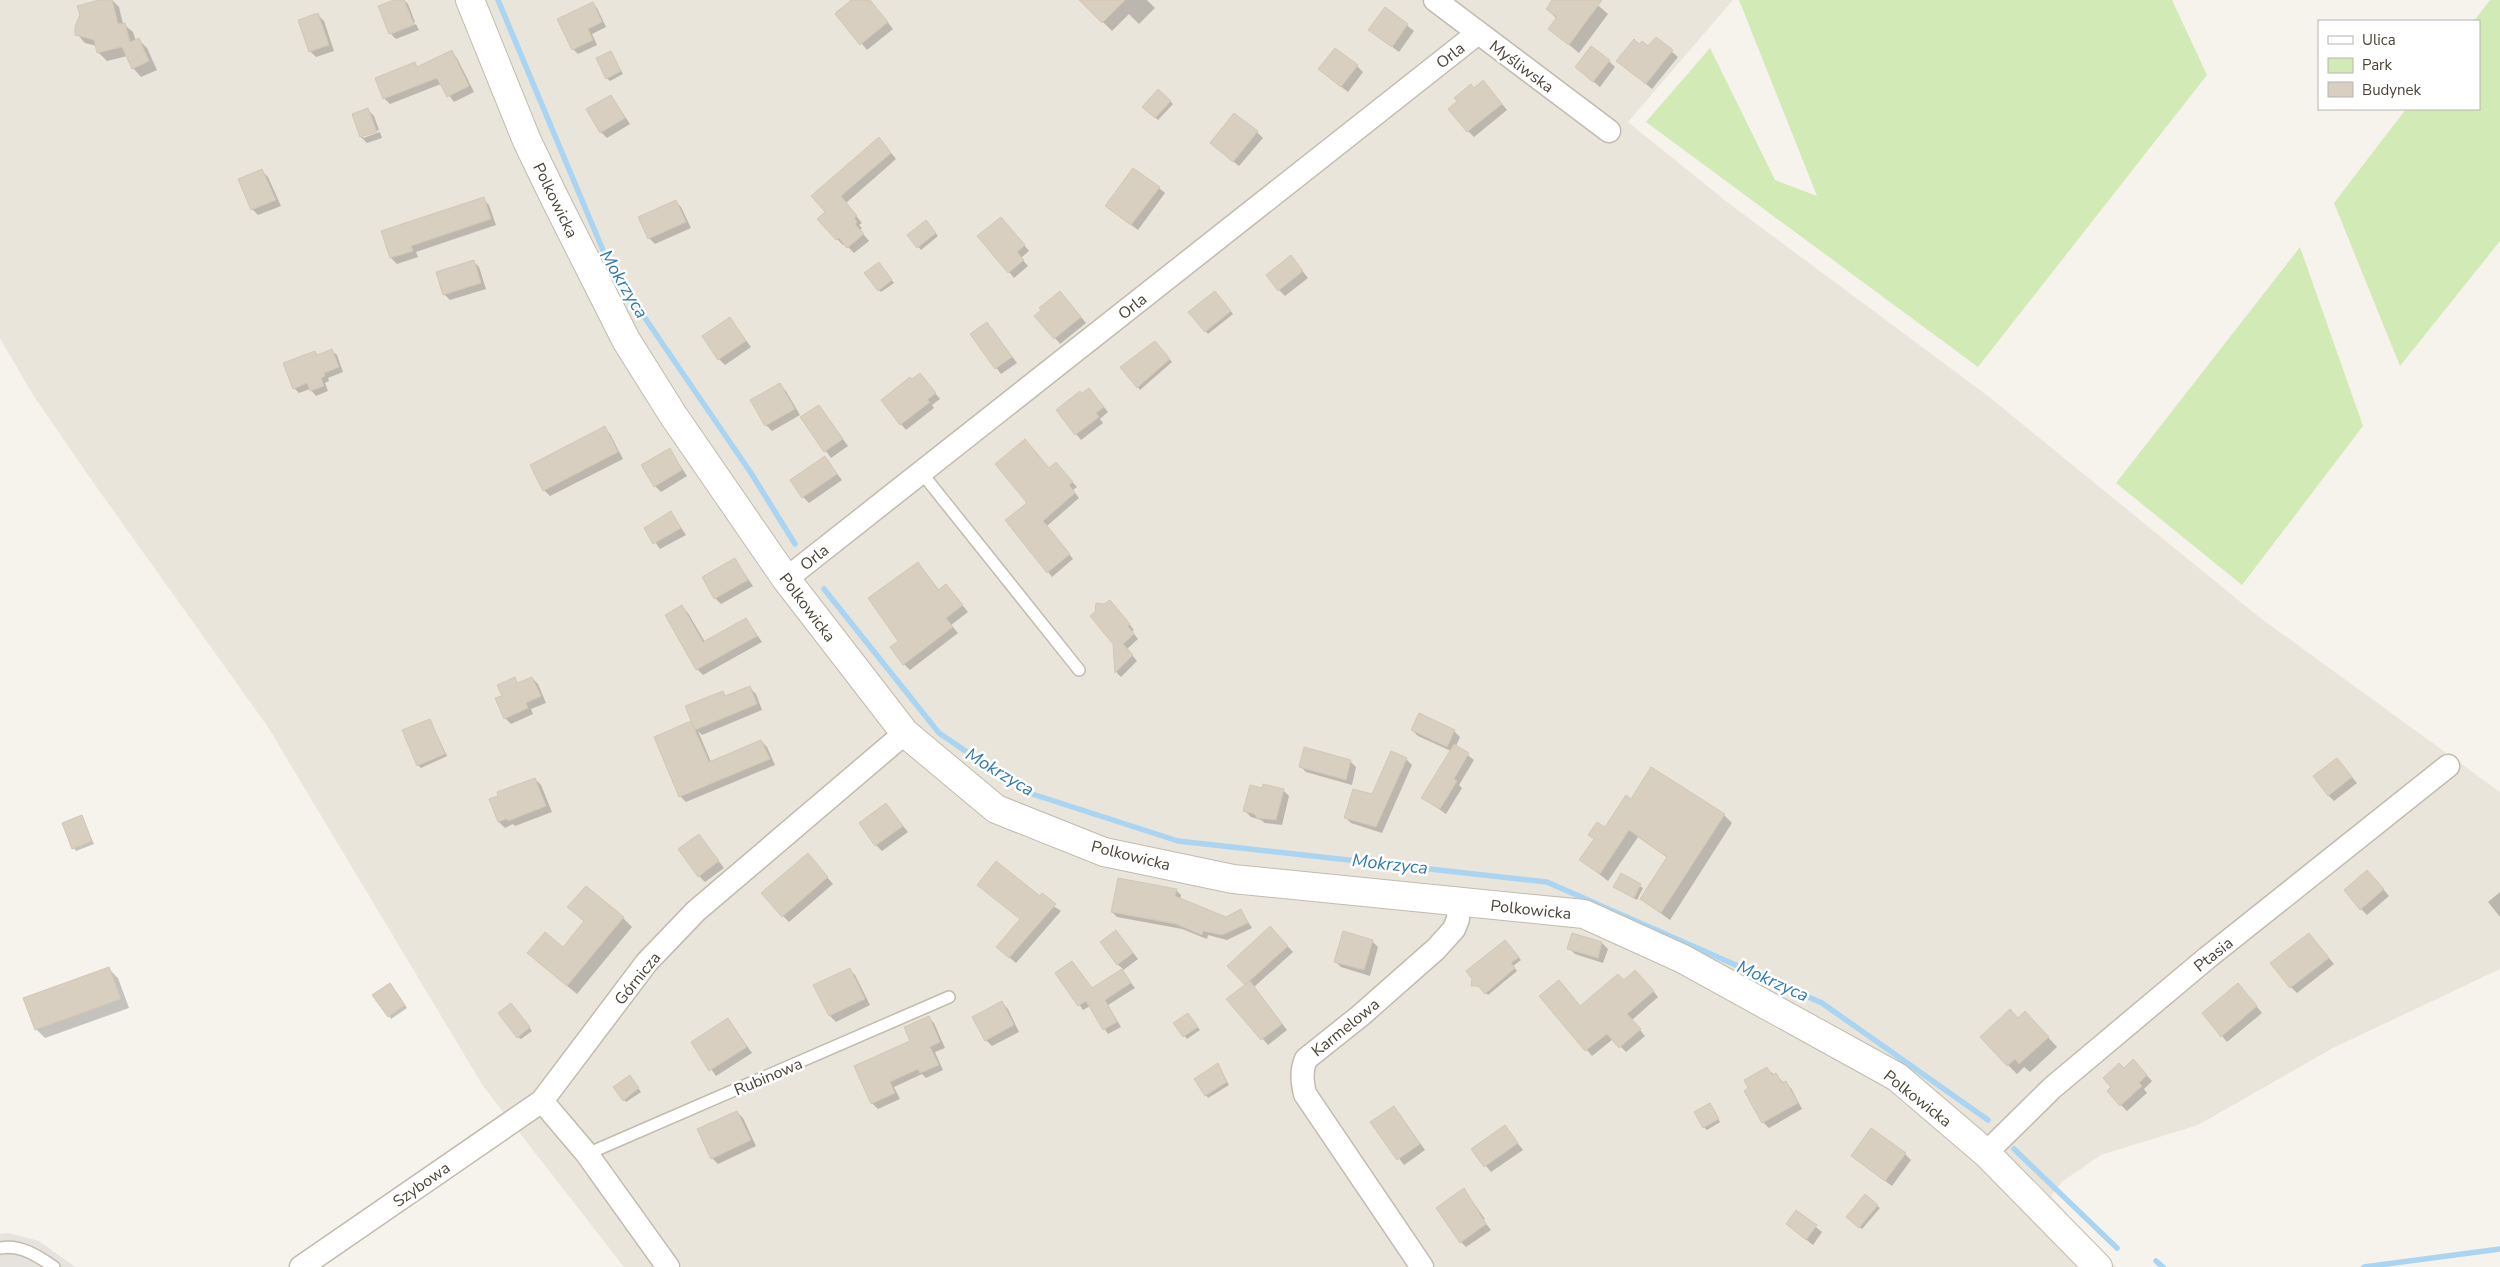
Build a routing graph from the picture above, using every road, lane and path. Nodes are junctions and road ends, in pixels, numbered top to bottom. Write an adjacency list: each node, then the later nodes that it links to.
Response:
1 (470, 0): 6 (street, Polkowicka)
2 (1435, 0): 3 (street, Myśliwska)
3 (1478, 33): 4 (street, Myśliwska); 5 (street, Orla)
4 (1609, 131)
5 (921, 472): 6 (street, Orla); 7 (lane)
6 (786, 579): 8 (street, Polkowicka)
7 (1079, 670)
8 (906, 733): 10 (street, Polkowicka); 12 (street, Górnicza)
9 (2448, 766): 13 (street, Ptasia)
10 (1459, 902): 13 (street, Polkowicka); 19 (street, Karmelowa)
11 (949, 997): 14 (lane, Rubinowa)
12 (542, 1101): 14 (street); 17 (street, Szybowa)
13 (1986, 1153): 20 (street, Polkowicka)
14 (587, 1154): 18 (street)
15 (0, 1248): 16 (lane)
16 (54, 1267)
17 (301, 1267)
18 (668, 1267)
19 (1422, 1267)
20 (2098, 1267)

